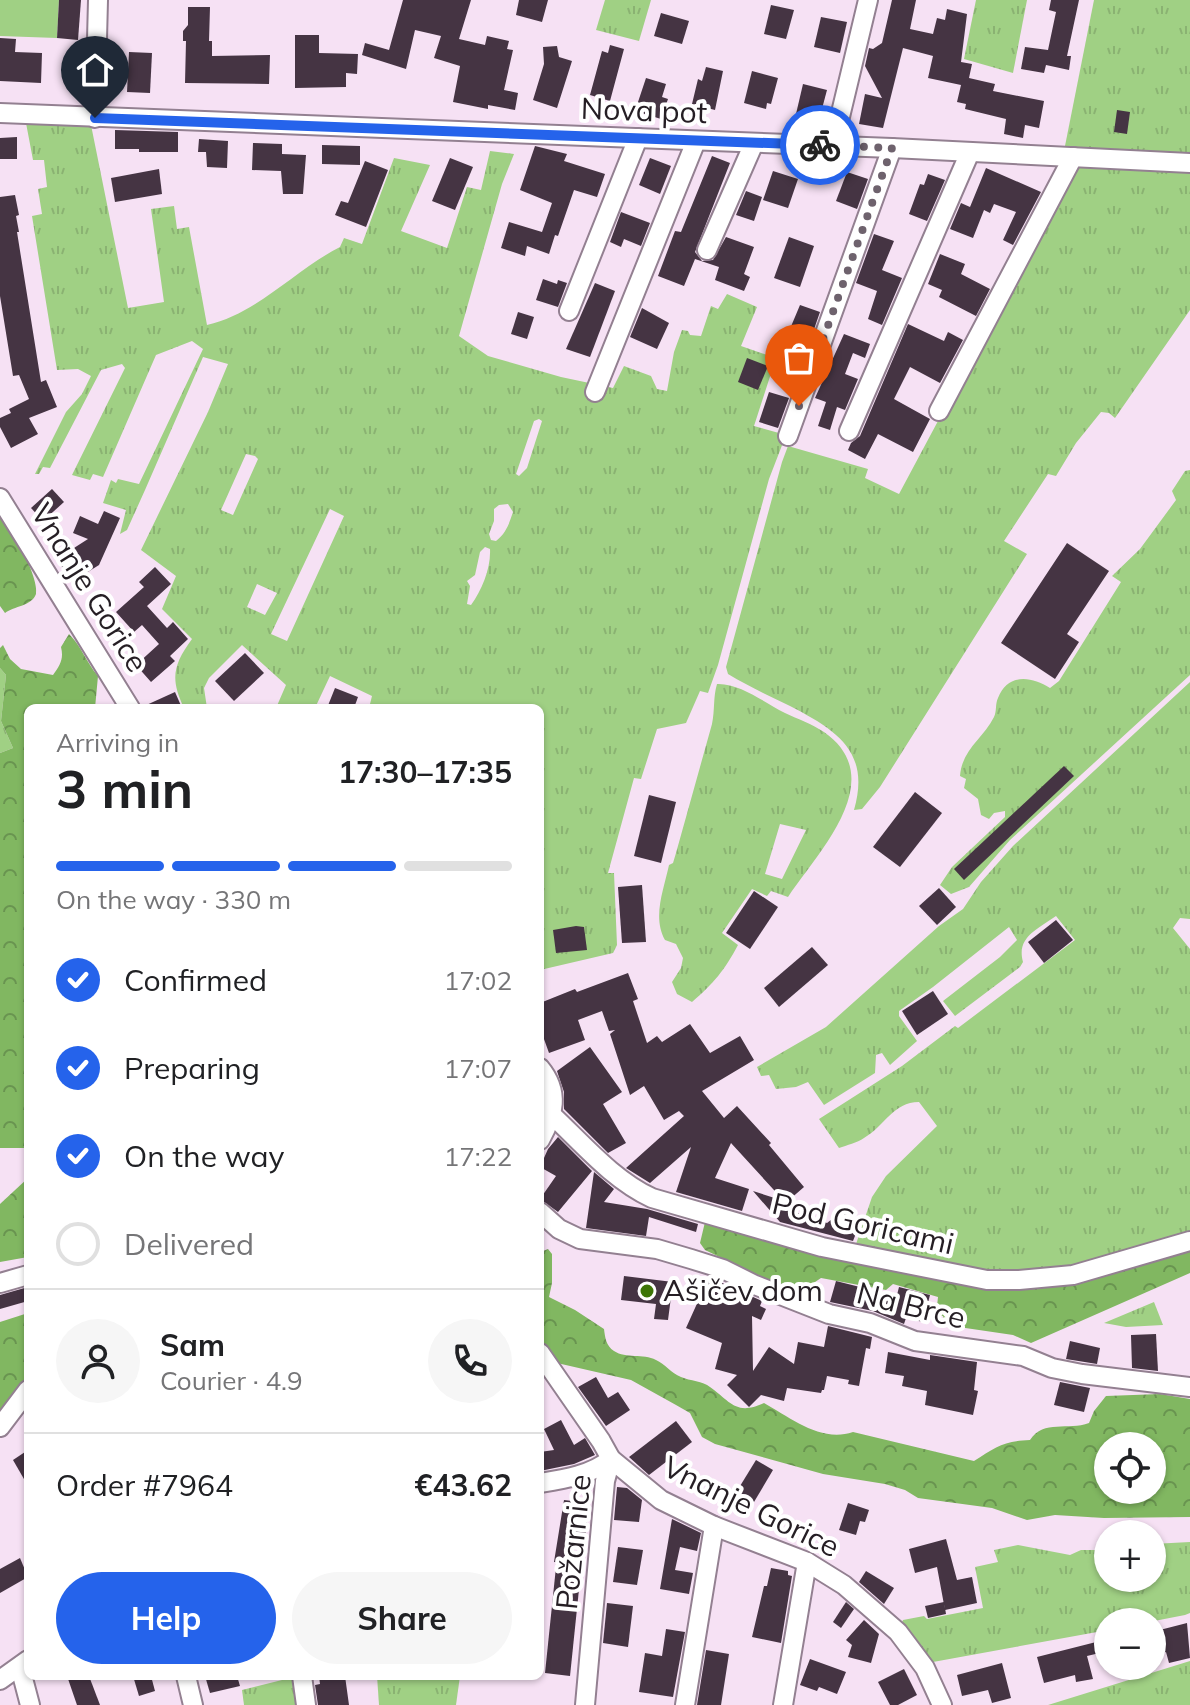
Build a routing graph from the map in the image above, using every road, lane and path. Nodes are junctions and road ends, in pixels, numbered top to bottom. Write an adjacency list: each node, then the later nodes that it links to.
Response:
1 (98, 0): 4 (street)
2 (868, 0): 8 (street)
3 (0, 113): 4 (street, Nova pot)
4 (95, 118): 5 (street, Nova pot)
5 (638, 138): 6 (street, Nova pot); 14 (street)
6 (696, 141): 7 (street, Nova pot); 15 (street)
7 (754, 143): 8 (street, Nova pot); 13 (street)
8 (833, 146): 9 (street, Nova pot)
9 (892, 148): 10 (street, Nova pot); 18 (street)
10 (970, 152): 11 (street, Nova pot); 17 (street)
11 (1073, 157): 12 (street, Nova pot); 16 (street)
12 (1190, 163)
13 (707, 250)
14 (569, 311)
15 (595, 392)
16 (939, 411)
17 (849, 431)
18 (788, 436)
19 (0, 498): 20 (street, Vnanje Gorice)
20 (128, 704)
21 (544, 1074): 22 (street)
22 (552, 1115): 23 (street); 25 (street, Pod Goricami)
23 (544, 1132)
24 (544, 1216): 29 (street, Na Brce)
25 (1190, 1241)
26 (24, 1276): 27 (street)
27 (0, 1283)
28 (544, 1359): 32 (street, Vnanje Gorice)
29 (1190, 1387)
30 (24, 1395): 31 (street)
31 (0, 1427)
32 (611, 1459): 33 (street, Požarnice); 34 (street, Vnanje Gorice); 44 (street, Požarnice)
33 (544, 1482)
34 (714, 1526): 35 (street, Vnanje Gorice); 45 (street)
35 (807, 1562): 46 (street); 47 (street, Vnanje Gorice)
36 (24, 1663): 37 (street)
37 (0, 1680)
38 (26, 1680): 41 (street)
39 (187, 1680): 42 (street)
40 (303, 1680): 43 (street)
41 (30, 1705)
42 (193, 1705)
43 (306, 1705)
44 (585, 1705)
45 (685, 1705)
46 (783, 1705)
47 (942, 1705)

